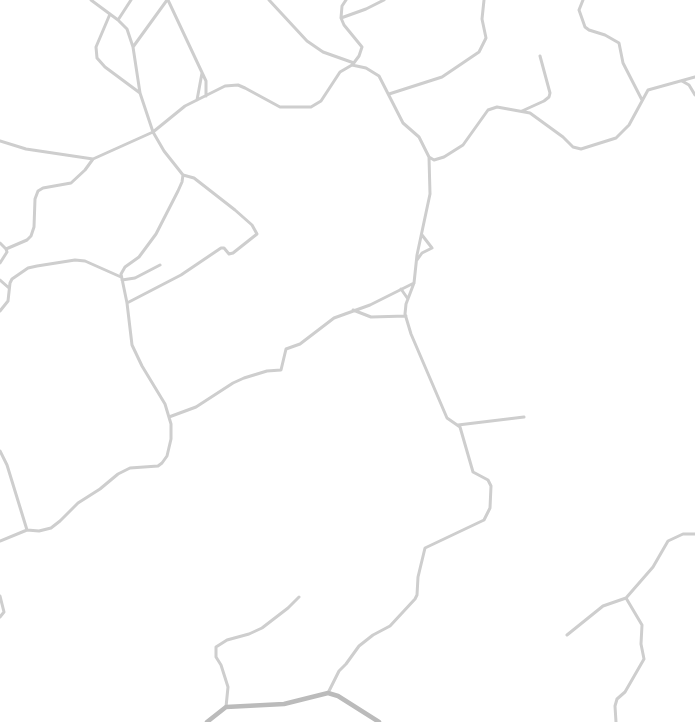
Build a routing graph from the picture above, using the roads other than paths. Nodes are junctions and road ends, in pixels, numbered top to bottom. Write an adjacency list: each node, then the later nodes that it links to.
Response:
1 (91, 0): 9 (street)
2 (131, 0): 11 (street)
3 (168, 0): 12 (street); 15 (street)
4 (269, 0): 14 (street)
5 (346, 0): 10 (street)
6 (384, 0): 10 (street)
7 (484, 0): 19 (street)
8 (583, 0): 23 (street)
9 (110, 14): 11 (street); 18 (street)
10 (341, 18): 14 (street)
11 (118, 20): 12 (street)
12 (133, 47): 18 (street)
13 (540, 56): 24 (street)
14 (353, 64): 19 (street); 21 (street)
15 (202, 72): 21 (street); 22 (street)
16 (695, 77): 17 (street)
17 (681, 81): 20 (street); 23 (street)
18 (140, 94): 25 (street)
19 (389, 94): 27 (street)
20 (695, 95)
21 (206, 96): 22 (street)
22 (197, 100): 25 (street)
23 (642, 100): 24 (street)
24 (522, 111): 29 (street)
25 (153, 132): 28 (street); 31 (street)
26 (0, 141): 28 (street)
27 (430, 157): 29 (street); 30 (street)
28 (93, 159): 34 (street)
29 (435, 160): 30 (street)
30 (429, 164): 32 (street)
31 (183, 175): 38 (street); 44 (street)
32 (422, 234): 35 (street); 35 (street)
33 (0, 243): 34 (street)
34 (6, 249): 36 (street)
35 (417, 260): 40 (street)
36 (0, 263)
37 (160, 265): 38 (street)
38 (121, 278): 41 (street); 44 (street)
39 (0, 280): 41 (street)
40 (414, 283): 42 (street); 43 (street)
41 (9, 288): 46 (street)
42 (401, 289): 43 (street); 45 (street)
43 (408, 299): 47 (street)
44 (128, 303): 48 (street)
45 (353, 310): 47 (street); 48 (street)
46 (0, 311)
47 (406, 316): 50 (street)
48 (169, 417): 52 (street)
49 (524, 417): 50 (street)
50 (458, 425): 60 (street)
51 (0, 451): 52 (street)
52 (27, 530): 54 (street)
53 (695, 534): 57 (street)
54 (0, 541)
55 (0, 596): 58 (street)
56 (299, 596): 61 (street)
57 (626, 598): 59 (street); 64 (street)
58 (0, 616)
59 (567, 635)
60 (328, 693): 61 (street); 63 (street)
61 (226, 707): 62 (street)
62 (208, 722)
63 (379, 722)
64 (616, 722)

